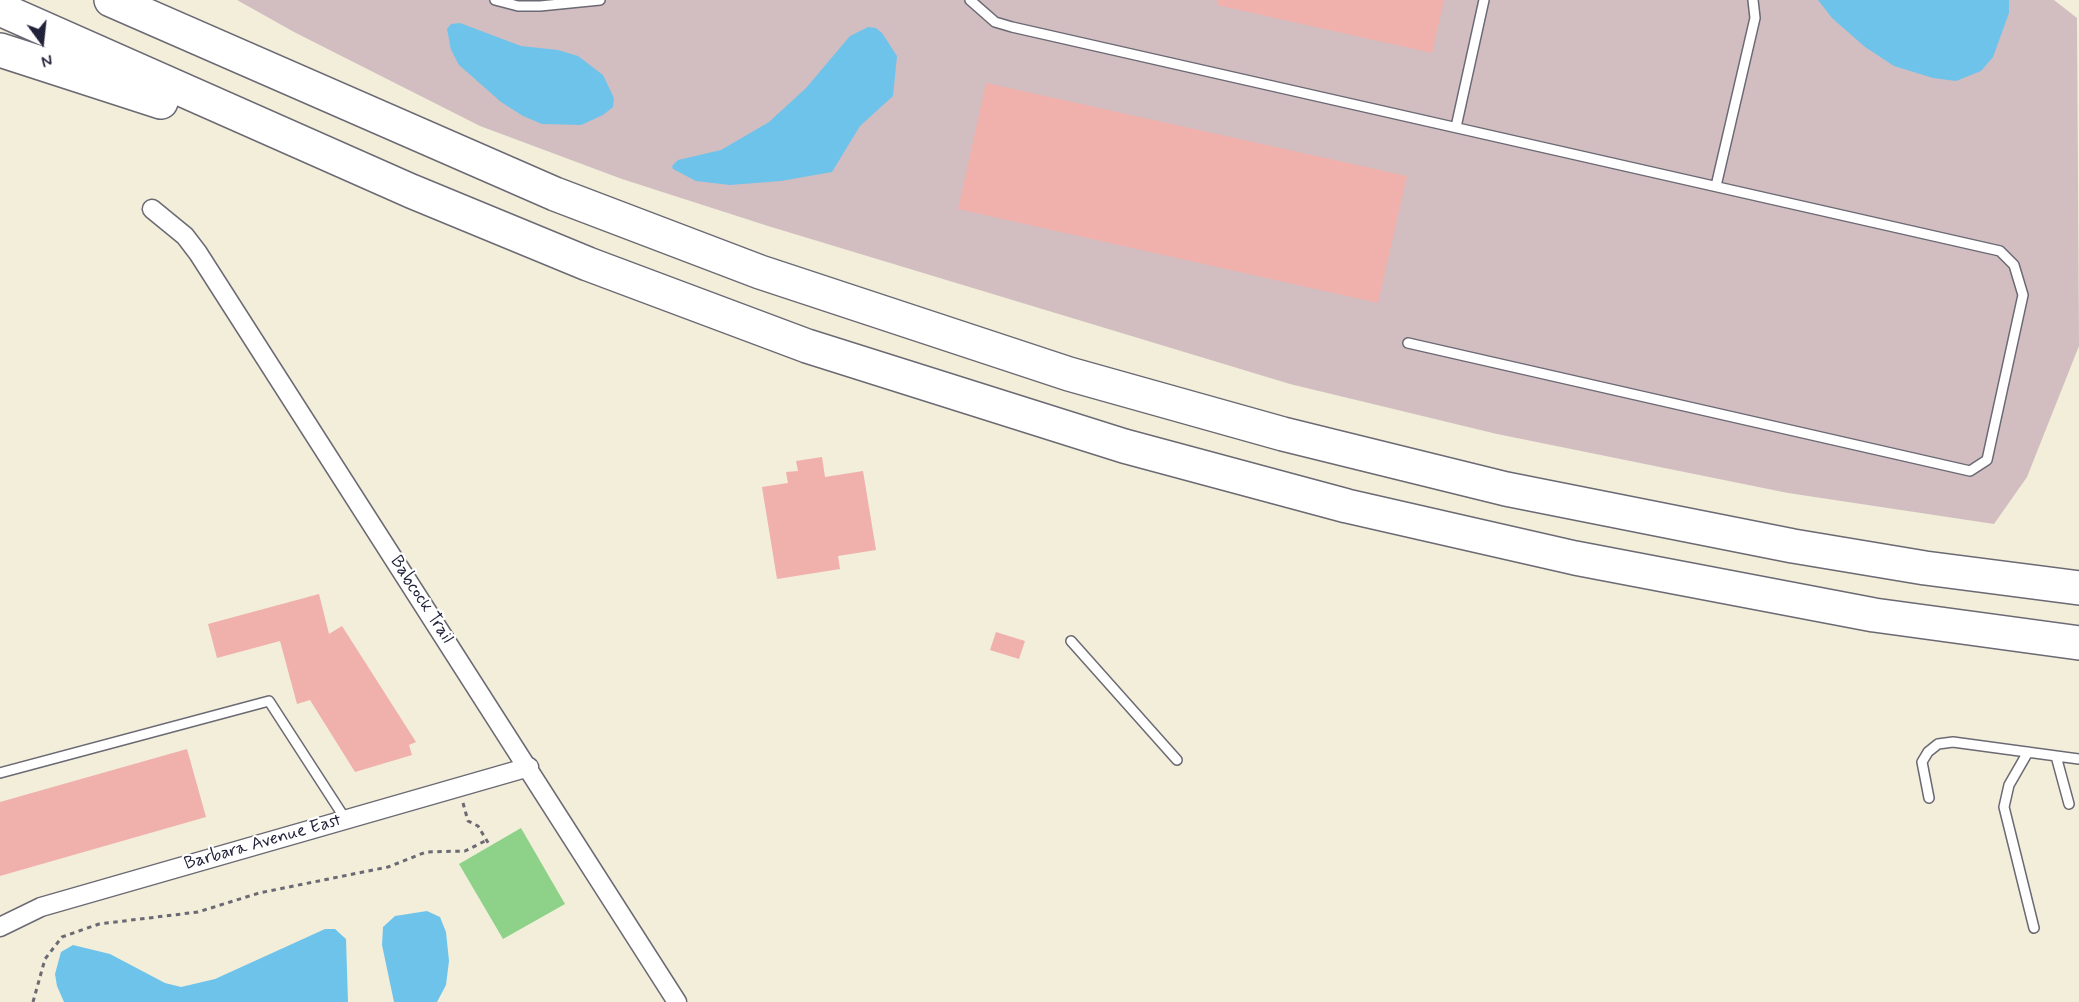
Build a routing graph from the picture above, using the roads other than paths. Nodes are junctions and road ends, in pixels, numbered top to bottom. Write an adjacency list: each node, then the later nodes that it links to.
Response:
1 (111, 0): 11 (highway)
2 (166, 0): 11 (highway)
3 (495, 0): 4 (lane)
4 (600, 0)
5 (970, 0): 10 (lane)
6 (1484, 0): 10 (lane)
7 (1753, 0): 12 (lane)
8 (0, 9): 13 (highway)
9 (0, 50): 13 (highway)
10 (1456, 127): 12 (lane)
11 (434, 143): 16 (highway)
12 (1716, 186): 15 (lane)
13 (411, 191): 18 (highway)
14 (152, 209): 23 (street, Babcock Trail)
15 (1408, 343)
16 (2079, 588)
17 (1071, 641): 22 (lane)
18 (2079, 643)
19 (2028, 752): 20 (lane); 25 (lane); 29 (lane)
20 (2056, 756): 21 (lane); 26 (lane)
21 (2079, 759)
22 (1177, 760)
23 (529, 767): 27 (street, Barbara Avenue East); 30 (street, Babcock Trail)
24 (0, 773): 27 (lane)
25 (1929, 798)
26 (2069, 804)
27 (345, 820): 28 (street, Barbara Avenue East)
28 (0, 927)
29 (2034, 928)
30 (677, 1002)

